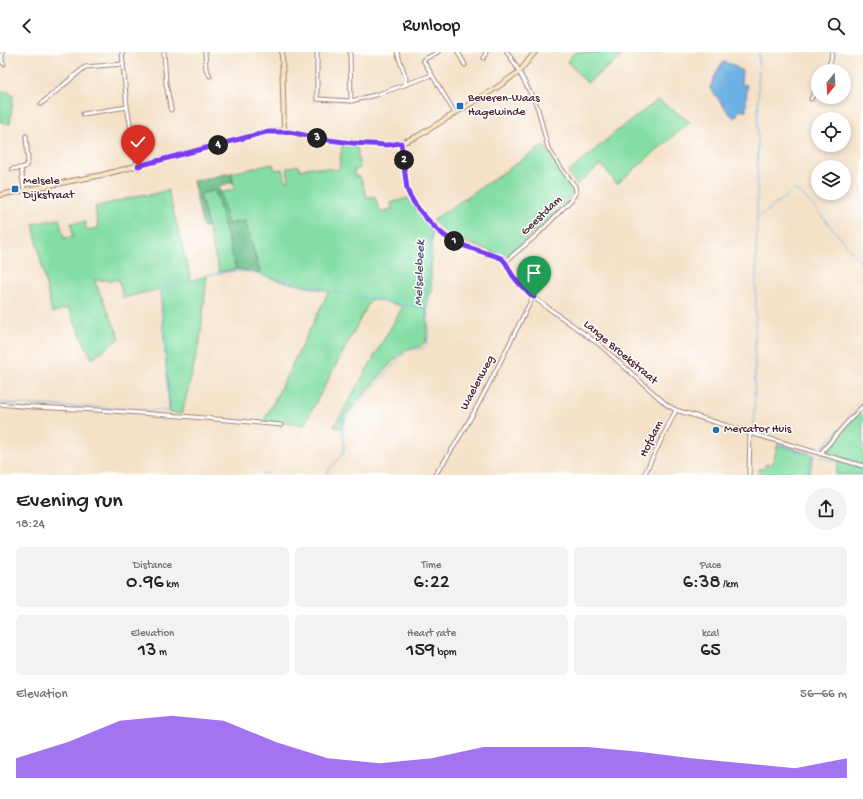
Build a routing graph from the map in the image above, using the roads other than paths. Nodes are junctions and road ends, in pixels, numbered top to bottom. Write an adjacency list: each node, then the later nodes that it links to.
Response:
1 (2, 52): 16 (street)
2 (122, 52): 17 (street)
3 (164, 52): 27 (street)
4 (205, 52): 22 (street)
5 (282, 52): 30 (street)
6 (317, 52): 24 (street)
7 (350, 52): 24 (street)
8 (397, 52): 23 (street)
9 (438, 52): 21 (street)
10 (458, 52): 19 (street)
11 (486, 52): 15 (street)
12 (506, 52): 20 (street)
13 (535, 52): 20 (street)
14 (832, 52): 18 (street)
15 (484, 58)
16 (4, 64)
17 (123, 64): 25 (street); 26 (street)
18 (829, 64)
19 (465, 65)
20 (519, 72): 29 (street); 38 (street, Geestdam)
21 (432, 75): 23 (street); 29 (street)
22 (210, 76)
23 (405, 85): 24 (street)
24 (351, 101)
25 (41, 104)
26 (127, 107): 28 (street); 33 (street)
27 (171, 110)
28 (83, 114)
29 (455, 114): 32 (street)
30 (284, 131): 32 (street); 33 (street)
31 (26, 136): 34 (street)
32 (401, 143): 38 (street)
33 (138, 167): 36 (street)
34 (21, 168): 35 (street); 36 (street)
35 (12, 169)
36 (24, 190): 37 (street)
37 (0, 195)
38 (506, 261): 39 (street, Lange Broekstraat)
39 (534, 297): 42 (street, Lange Broekstraat); 47 (street, Waelenweg)
40 (0, 404): 43 (street)
41 (863, 406): 45 (street)
42 (676, 410): 44 (street, Lange Broekstraat); 48 (street, Hofdam)
43 (281, 425)
44 (750, 433): 45 (street, Lange Broekstraat); 49 (street)
45 (820, 454): 46 (street, Lange Broekstraat)
46 (863, 466)
47 (436, 475)
48 (644, 475)
49 (750, 475)

